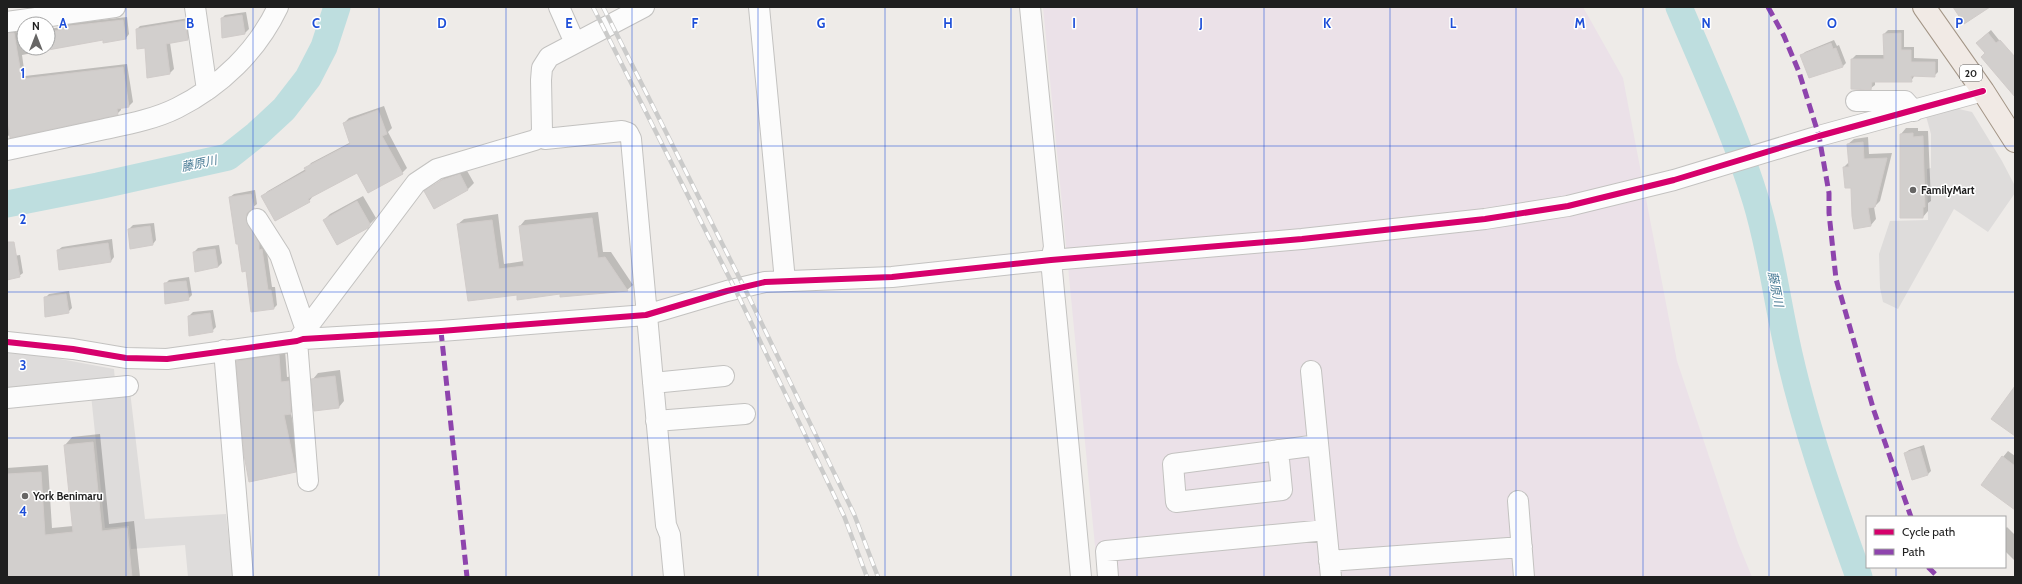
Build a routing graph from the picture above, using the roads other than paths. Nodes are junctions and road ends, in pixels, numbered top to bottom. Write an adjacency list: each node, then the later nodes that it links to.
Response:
1 (115, 7): 9 (street)
2 (195, 7): 11 (street)
3 (278, 7): 11 (street)
4 (559, 7): 10 (street)
5 (644, 7): 10 (street)
6 (759, 7): 20 (street)
7 (1030, 7): 19 (street)
8 (1928, 8): 12 (main road, 20)
9 (7, 22)
10 (574, 43): 15 (street)
11 (207, 90): 17 (street)
12 (1983, 90): 14 (street); 16 (main road, 20)
13 (1856, 101): 14 (street)
14 (1914, 111): 19 (street)
15 (540, 136): 21 (street); 22 (street)
16 (2014, 139)
17 (7, 150)
18 (257, 219): 22 (street)
19 (1051, 260): 20 (street); 41 (street)
20 (785, 281): 21 (street)
21 (646, 315): 22 (street); 27 (street)
22 (301, 336): 24 (street); 34 (street)
23 (7, 342): 24 (street)
24 (224, 350): 39 (street)
25 (1311, 371): 32 (street)
26 (724, 376): 27 (street)
27 (653, 383): 31 (street)
28 (128, 386): 29 (street)
29 (7, 398)
30 (745, 414): 31 (street)
31 (656, 421): 40 (street)
32 (1318, 445): 33 (street); 36 (street)
33 (1278, 450): 33 (street)
34 (308, 481)
35 (1518, 501): 37 (street)
36 (1326, 530): 38 (street); 42 (street)
37 (1522, 547): 38 (street); 43 (street)
38 (1330, 569)
39 (243, 577)
40 (674, 577)
41 (1081, 577)
42 (1108, 577)
43 (1524, 577)

